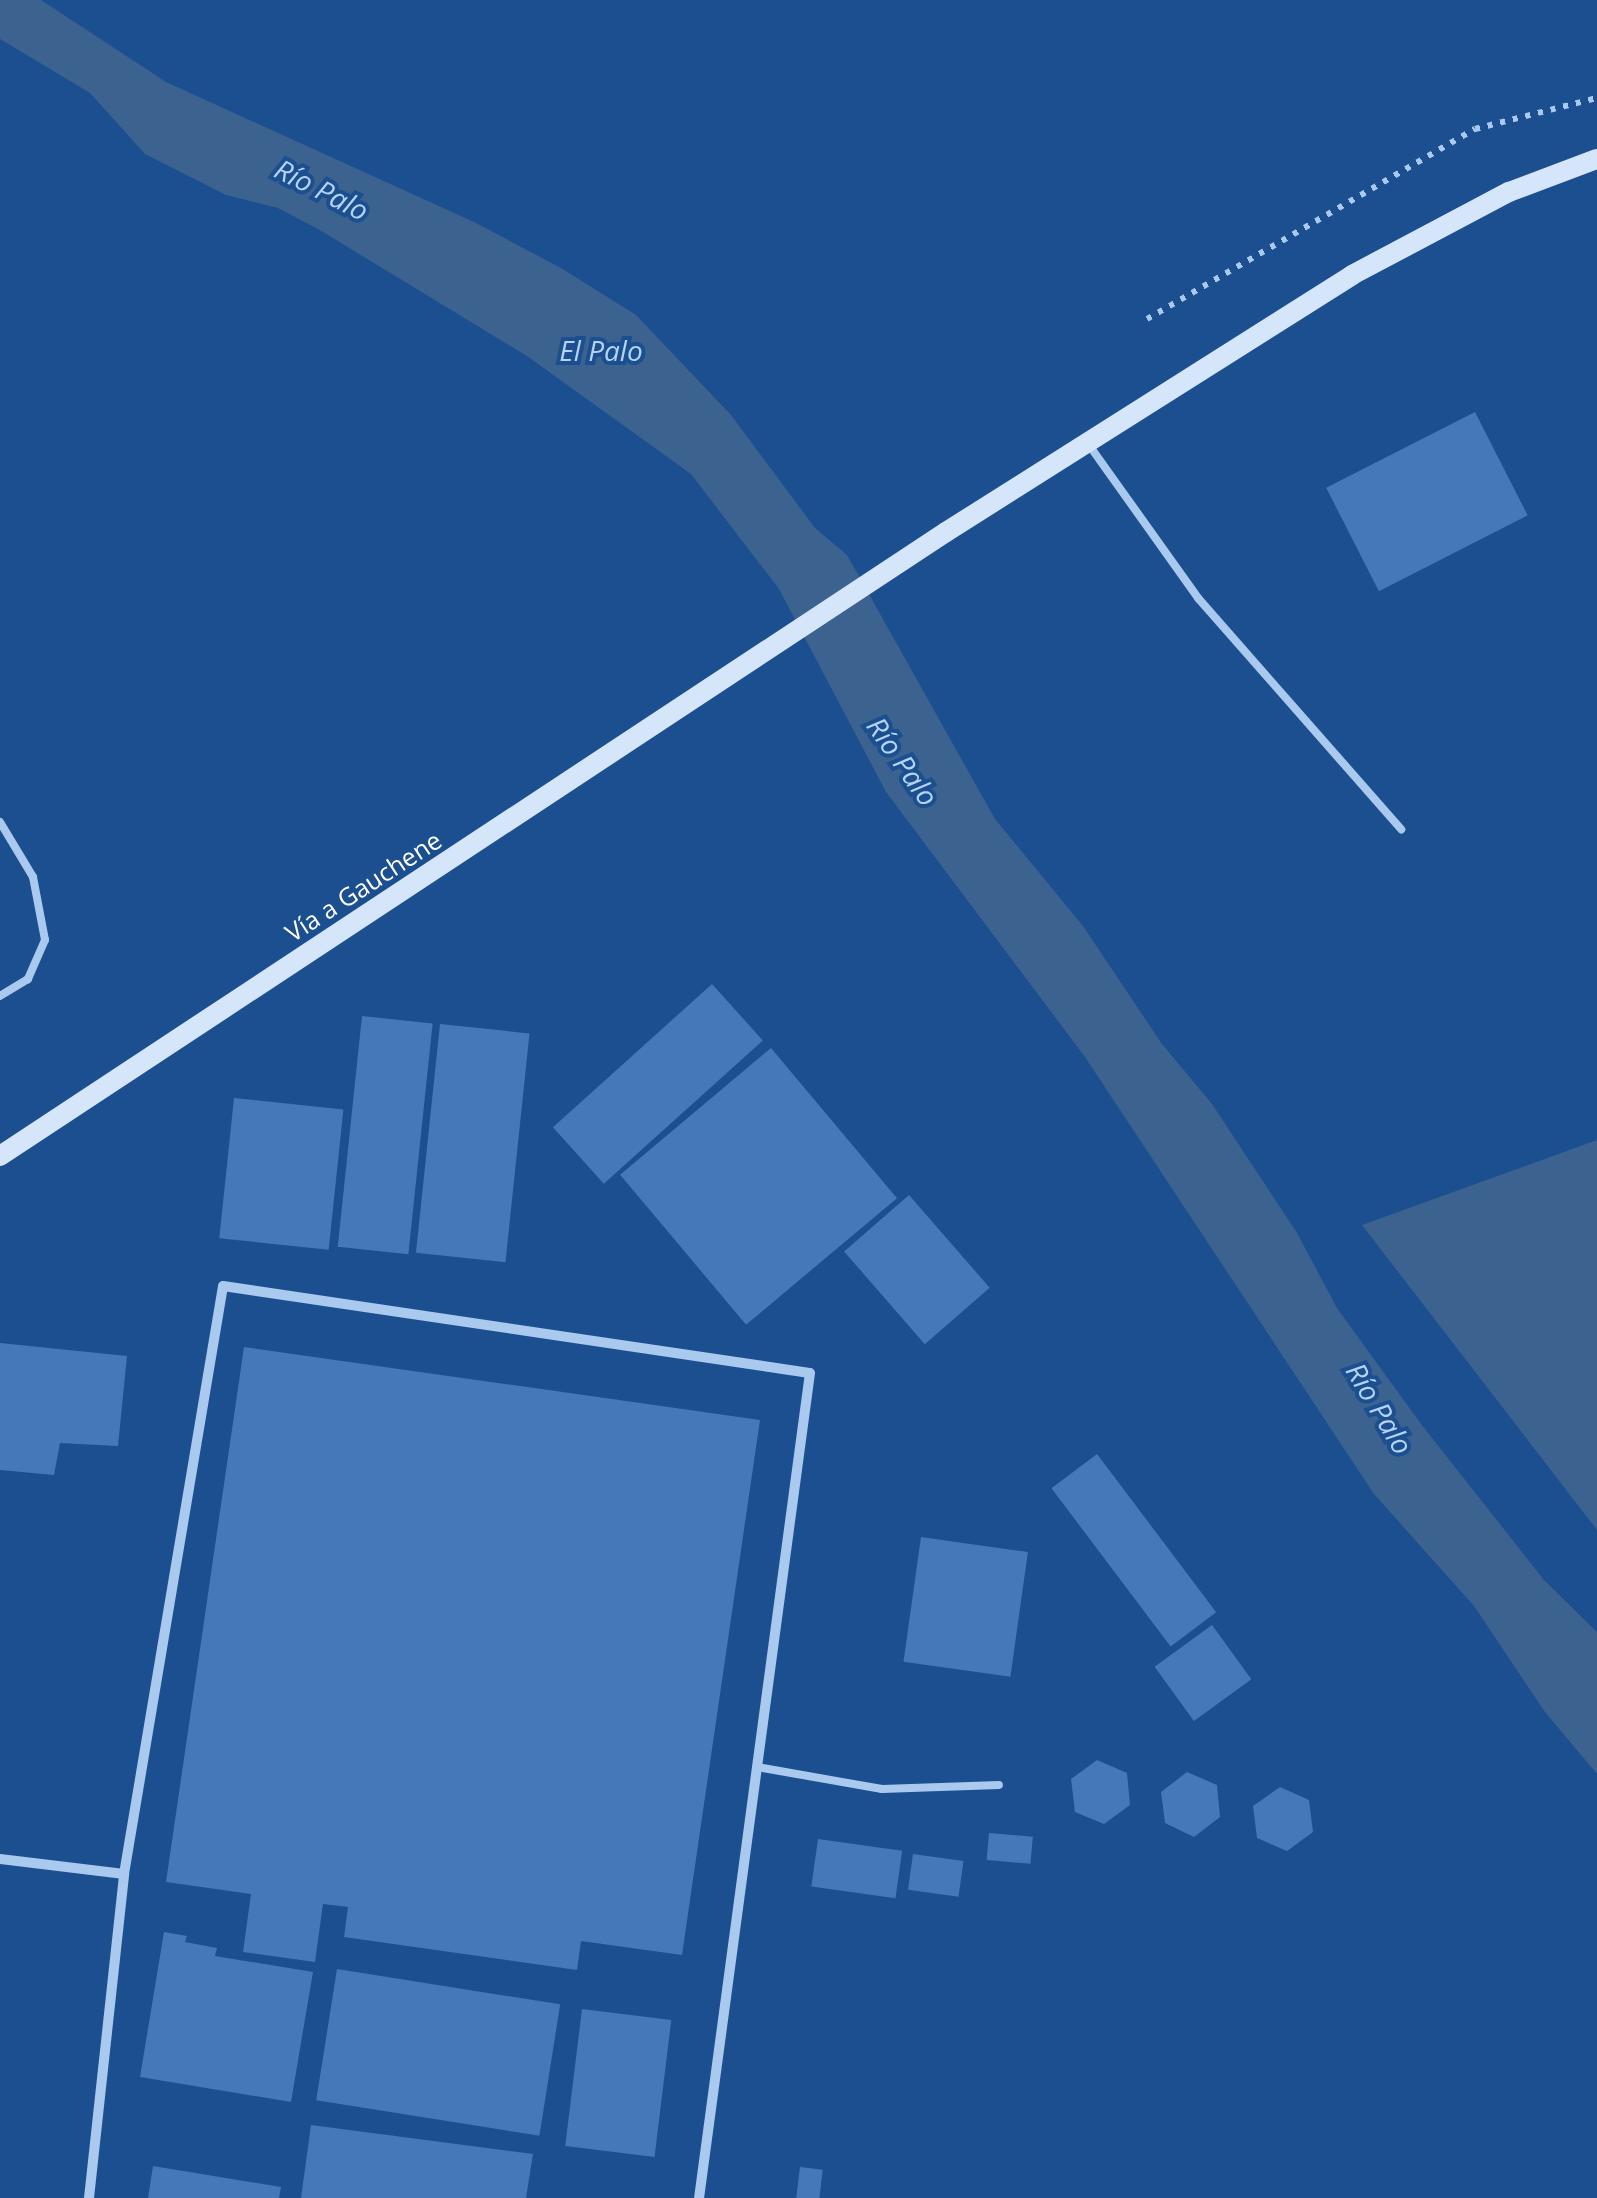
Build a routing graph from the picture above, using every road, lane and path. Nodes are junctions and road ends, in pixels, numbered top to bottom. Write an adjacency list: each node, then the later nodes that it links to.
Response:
1 (1597, 98): 3 (path)
2 (1597, 159): 4 (street, Vía a Gauchene)
3 (1147, 319)
4 (1087, 442): 6 (lane); 8 (street, Vía a Gauchene)
5 (0, 822): 7 (lane)
6 (1401, 829)
7 (0, 996)
8 (0, 1156)
9 (758, 1767): 10 (lane); 12 (street); 14 (street)
10 (999, 1785)
11 (0, 1859): 12 (street)
12 (124, 1874): 13 (street)
13 (89, 2198)
14 (700, 2198)

